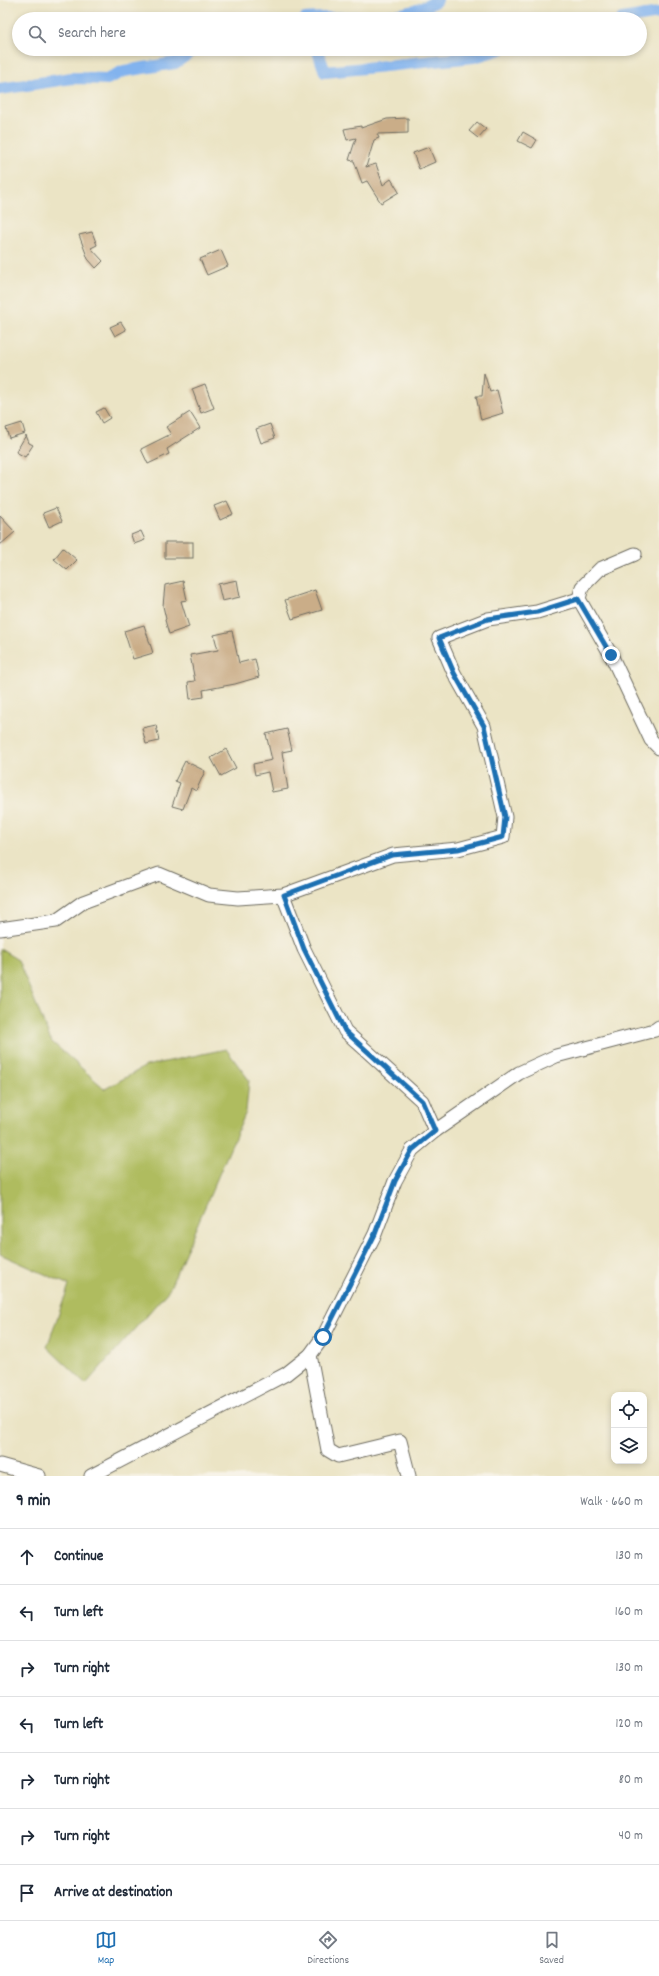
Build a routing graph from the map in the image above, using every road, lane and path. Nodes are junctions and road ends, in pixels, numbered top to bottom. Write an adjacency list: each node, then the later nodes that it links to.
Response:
1 (635, 554): 2 (street)
2 (578, 599): 3 (street); 4 (street)
3 (659, 748)
4 (284, 895): 5 (street); 7 (street)
5 (0, 929)
6 (659, 1027): 7 (street)
7 (435, 1131): 8 (street)
8 (310, 1355): 11 (street); 12 (street)
9 (0, 1465): 10 (street)
10 (39, 1476)
11 (91, 1476)
12 (409, 1476)

